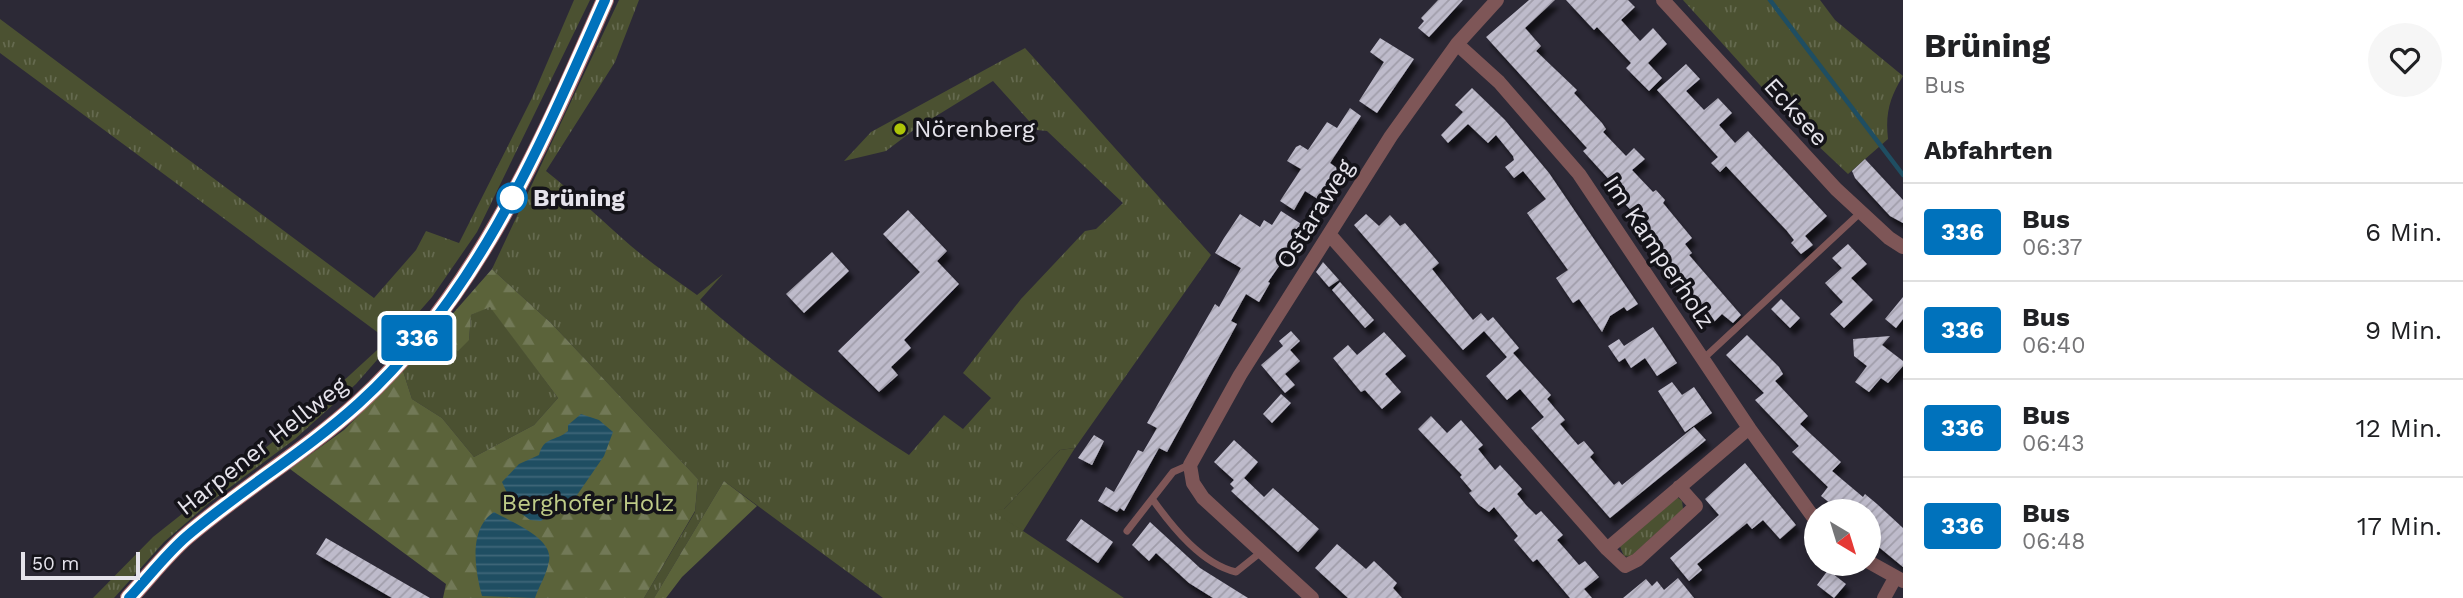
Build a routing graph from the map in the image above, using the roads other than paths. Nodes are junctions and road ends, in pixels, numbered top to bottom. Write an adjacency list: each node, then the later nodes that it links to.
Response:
1 (605, 0): 19 (street, Harpener Hellweg)
2 (1497, 0): 4 (street, Ostaraweg)
3 (1663, 0): 5 (street, Ecksee)
4 (1457, 44): 6 (street, Ostaraweg); 8 (street, Im Kamperholz)
5 (1860, 213): 7 (street, Ecksee); 8 (lane)
6 (1329, 234): 10 (street, Ostaraweg); 15 (street)
7 (1903, 247)
8 (1703, 359): 9 (street, Im Kamperholz)
9 (1749, 428): 11 (street); 13 (street, Im Kamperholz)
10 (1190, 465): 12 (lane); 16 (street)
11 (1679, 487): 15 (street); 15 (street)
12 (1153, 500): 14 (lane); 16 (lane)
13 (1804, 505)
14 (1127, 531)
15 (1607, 549)
16 (1261, 552): 20 (street)
17 (1881, 569): 18 (street)
18 (1899, 580): 21 (street)
19 (130, 598)
20 (1312, 598)
21 (1884, 598)

